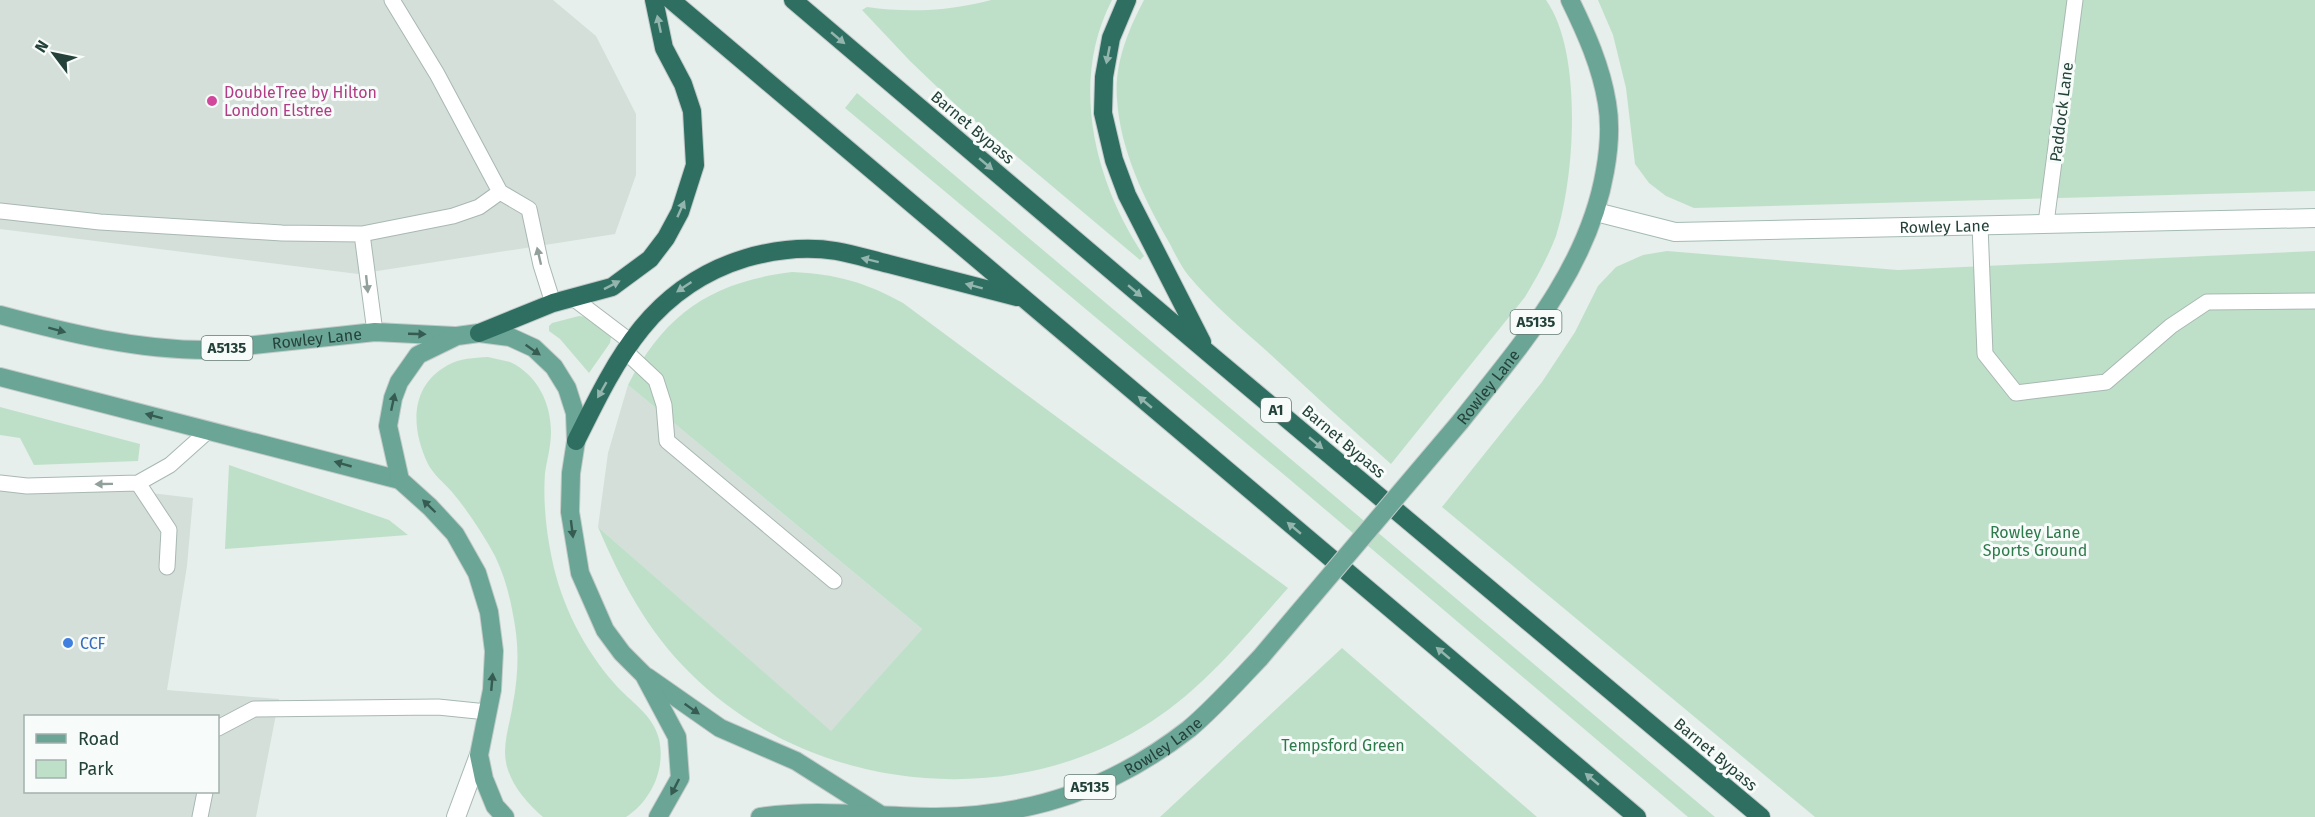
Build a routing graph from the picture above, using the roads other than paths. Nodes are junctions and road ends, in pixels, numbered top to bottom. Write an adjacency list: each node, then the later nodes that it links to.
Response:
1 (654, 0): 15 (highway, one-way to 1)
2 (671, 0): 16 (highway)
3 (793, 0): 24 (highway, Barnet Bypass / A1, one-way to 24)
4 (1127, 0): 24 (highway, one-way to 24)
5 (1570, 0): 10 (main road, A5135)
6 (2075, 0): 12 (lane, Paddock Lane)
7 (397, 2): 8 (lane)
8 (500, 192): 14 (lane); 18 (lane, one-way to 8)
9 (0, 210): 14 (lane)
10 (1596, 212): 13 (street, Rowley Lane); 38 (main road, Rowley Lane / A5135, bridge)
11 (2315, 218): 12 (street, Rowley Lane)
12 (2046, 224): 13 (street, Rowley Lane)
13 (1980, 225): 17 (lane)
14 (362, 234): 20 (lane, one-way to 20)
15 (573, 298): 18 (highway); 23 (lane)
16 (1022, 298): 23 (highway, one-way to 23); 44 (highway, one-way to 16)
17 (2315, 301)
18 (553, 303): 21 (highway)
19 (0, 315): 20 (main road, Rowley Lane / A5135, one-way to 20)
20 (375, 332): 22 (main road, Rowley Lane / A5135, one-way to 22)
21 (479, 333): 22 (main road); 27 (main road, one-way to 27)
22 (457, 336): 28 (main road, one-way to 22)
23 (628, 346): 27 (highway, one-way to 27); 32 (lane)
24 (1206, 351): 45 (highway, Barnet Bypass / A1, one-way to 45)
25 (0, 377): 26 (main road, one-way to 25)
26 (208, 430): 28 (main road, one-way to 26); 30 (lane)
27 (576, 441): 33 (main road, one-way to 33)
28 (400, 480): 34 (main road, one-way to 28)
29 (0, 483): 30 (lane, one-way to 29)
30 (138, 483): 31 (lane)
31 (167, 567)
32 (834, 581)
33 (644, 675): 38 (main road, Rowley Lane / A5135, one-way to 38); 42 (main road, one-way to 42)
34 (487, 712): 35 (lane); 36 (main road)
35 (219, 727)
36 (479, 755): 40 (street); 41 (main road)
37 (205, 793): 39 (lane)
38 (880, 814): 43 (main road, Rowley Lane / A5135)
39 (200, 817)
40 (456, 817)
41 (505, 817)
42 (658, 817)
43 (760, 817)
44 (1637, 817)
45 (1761, 817)

